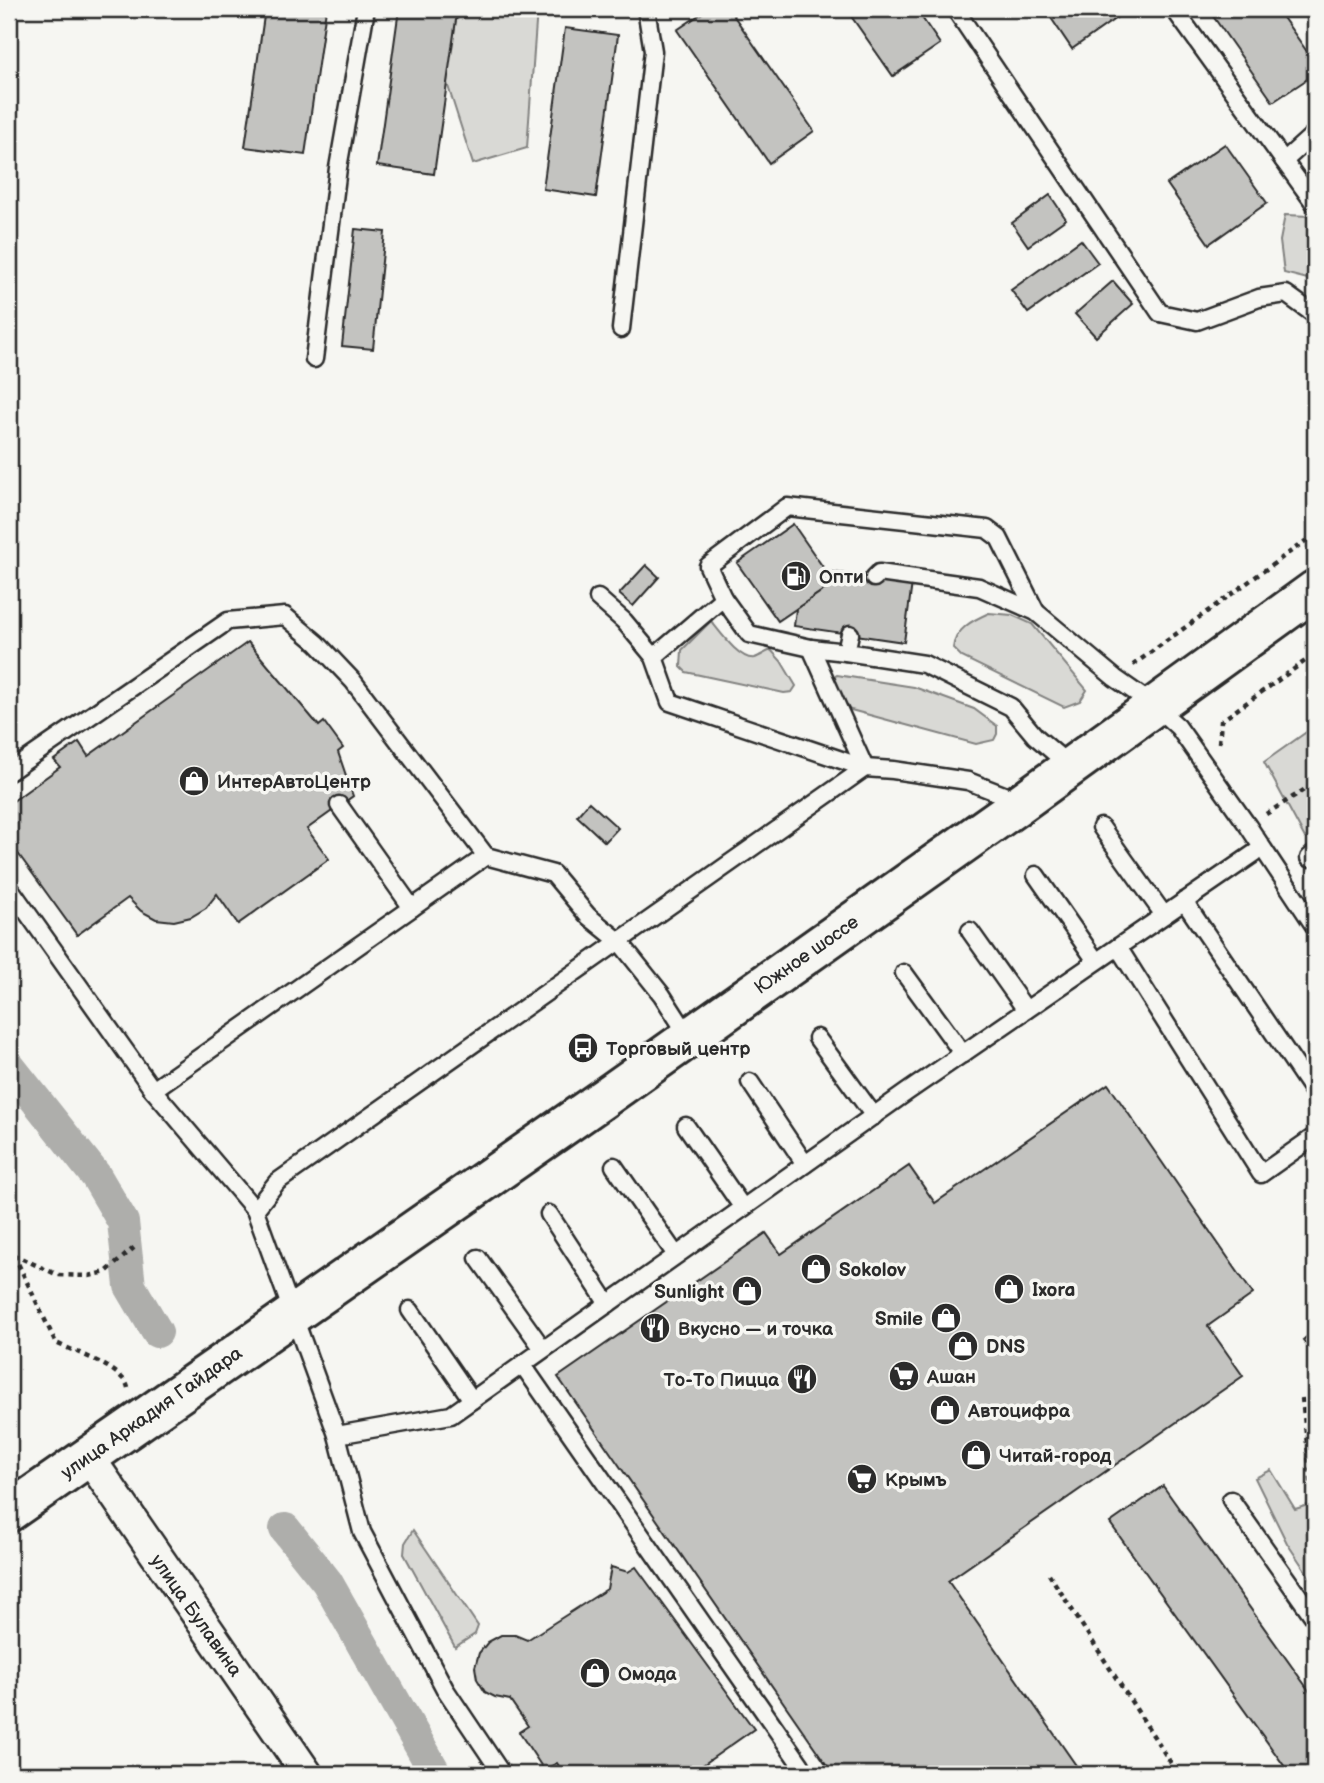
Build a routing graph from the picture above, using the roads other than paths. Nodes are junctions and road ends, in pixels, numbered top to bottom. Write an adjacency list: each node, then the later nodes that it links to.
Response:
1 (366, 9): 10 (lane)
2 (646, 9): 9 (lane)
3 (955, 9): 8 (lane)
4 (1174, 9): 6 (lane)
5 (1315, 133): 6 (lane)
6 (1284, 161): 7 (lane)
7 (1315, 204)
8 (1315, 315)
9 (621, 329)
10 (314, 359)
11 (874, 578): 15 (lane)
12 (1315, 590): 20 (main road, Южное шоссе)
13 (598, 598): 19 (lane)
14 (723, 598): 15 (lane); 17 (lane); 19 (lane)
15 (1036, 612): 20 (lane)
16 (850, 634): 18 (lane)
17 (811, 649): 18 (lane); 22 (lane)
18 (846, 652): 21 (lane)
19 (654, 657): 22 (lane)
20 (1155, 706): 21 (main road, Южное шоссе); 27 (lane)
21 (1071, 766): 24 (main road, Южное шоссе)
22 (865, 768): 24 (lane); 36 (lane)
23 (9, 772): 28 (lane)
24 (1022, 802): 41 (main road, Южное шоссе)
25 (339, 806): 32 (lane)
26 (1101, 827): 33 (lane)
27 (1262, 848): 31 (lane); 34 (lane)
28 (486, 856): 32 (lane); 36 (lane)
29 (1036, 875): 38 (lane)
30 (9, 887): 45 (lane)
31 (1184, 901): 33 (lane); 46 (lane)
32 (412, 908): 45 (lane)
33 (1164, 915): 37 (lane)
34 (1315, 927)
35 (970, 931): 40 (lane)
36 (619, 941): 41 (lane); 53 (lane)
37 (1118, 947): 38 (lane); 49 (lane)
38 (1096, 961): 40 (lane)
39 (904, 973): 43 (lane)
40 (1027, 1010): 43 (lane)
41 (689, 1037): 59 (main road, Южное шоссе)
42 (817, 1038): 47 (lane)
43 (963, 1054): 47 (lane)
44 (750, 1082): 50 (lane)
45 (153, 1090): 53 (lane)
46 (1315, 1094)
47 (874, 1116): 50 (lane)
48 (686, 1126): 52 (lane)
49 (1315, 1136)
50 (805, 1164): 52 (lane)
51 (614, 1166): 55 (lane)
52 (743, 1208): 55 (lane)
53 (255, 1210): 59 (lane)
54 (549, 1214): 57 (lane)
55 (676, 1255): 57 (lane)
56 (478, 1258): 60 (lane)
57 (608, 1304): 60 (lane)
58 (410, 1310): 62 (lane)
59 (293, 1313): 63 (lane); 64 (main road, улица Аркадия Гайдара)
60 (543, 1349): 61 (lane)
61 (522, 1364): 62 (lane); 68 (lane)
62 (472, 1400): 63 (lane)
63 (337, 1436): 70 (lane)
64 (88, 1457): 66 (main road, улица Аркадия Гайдара); 69 (street, улица Булавина)
65 (1231, 1500): 67 (lane)
66 (9, 1512)
67 (1315, 1619)
68 (801, 1765)
69 (307, 1774)
70 (502, 1774)

